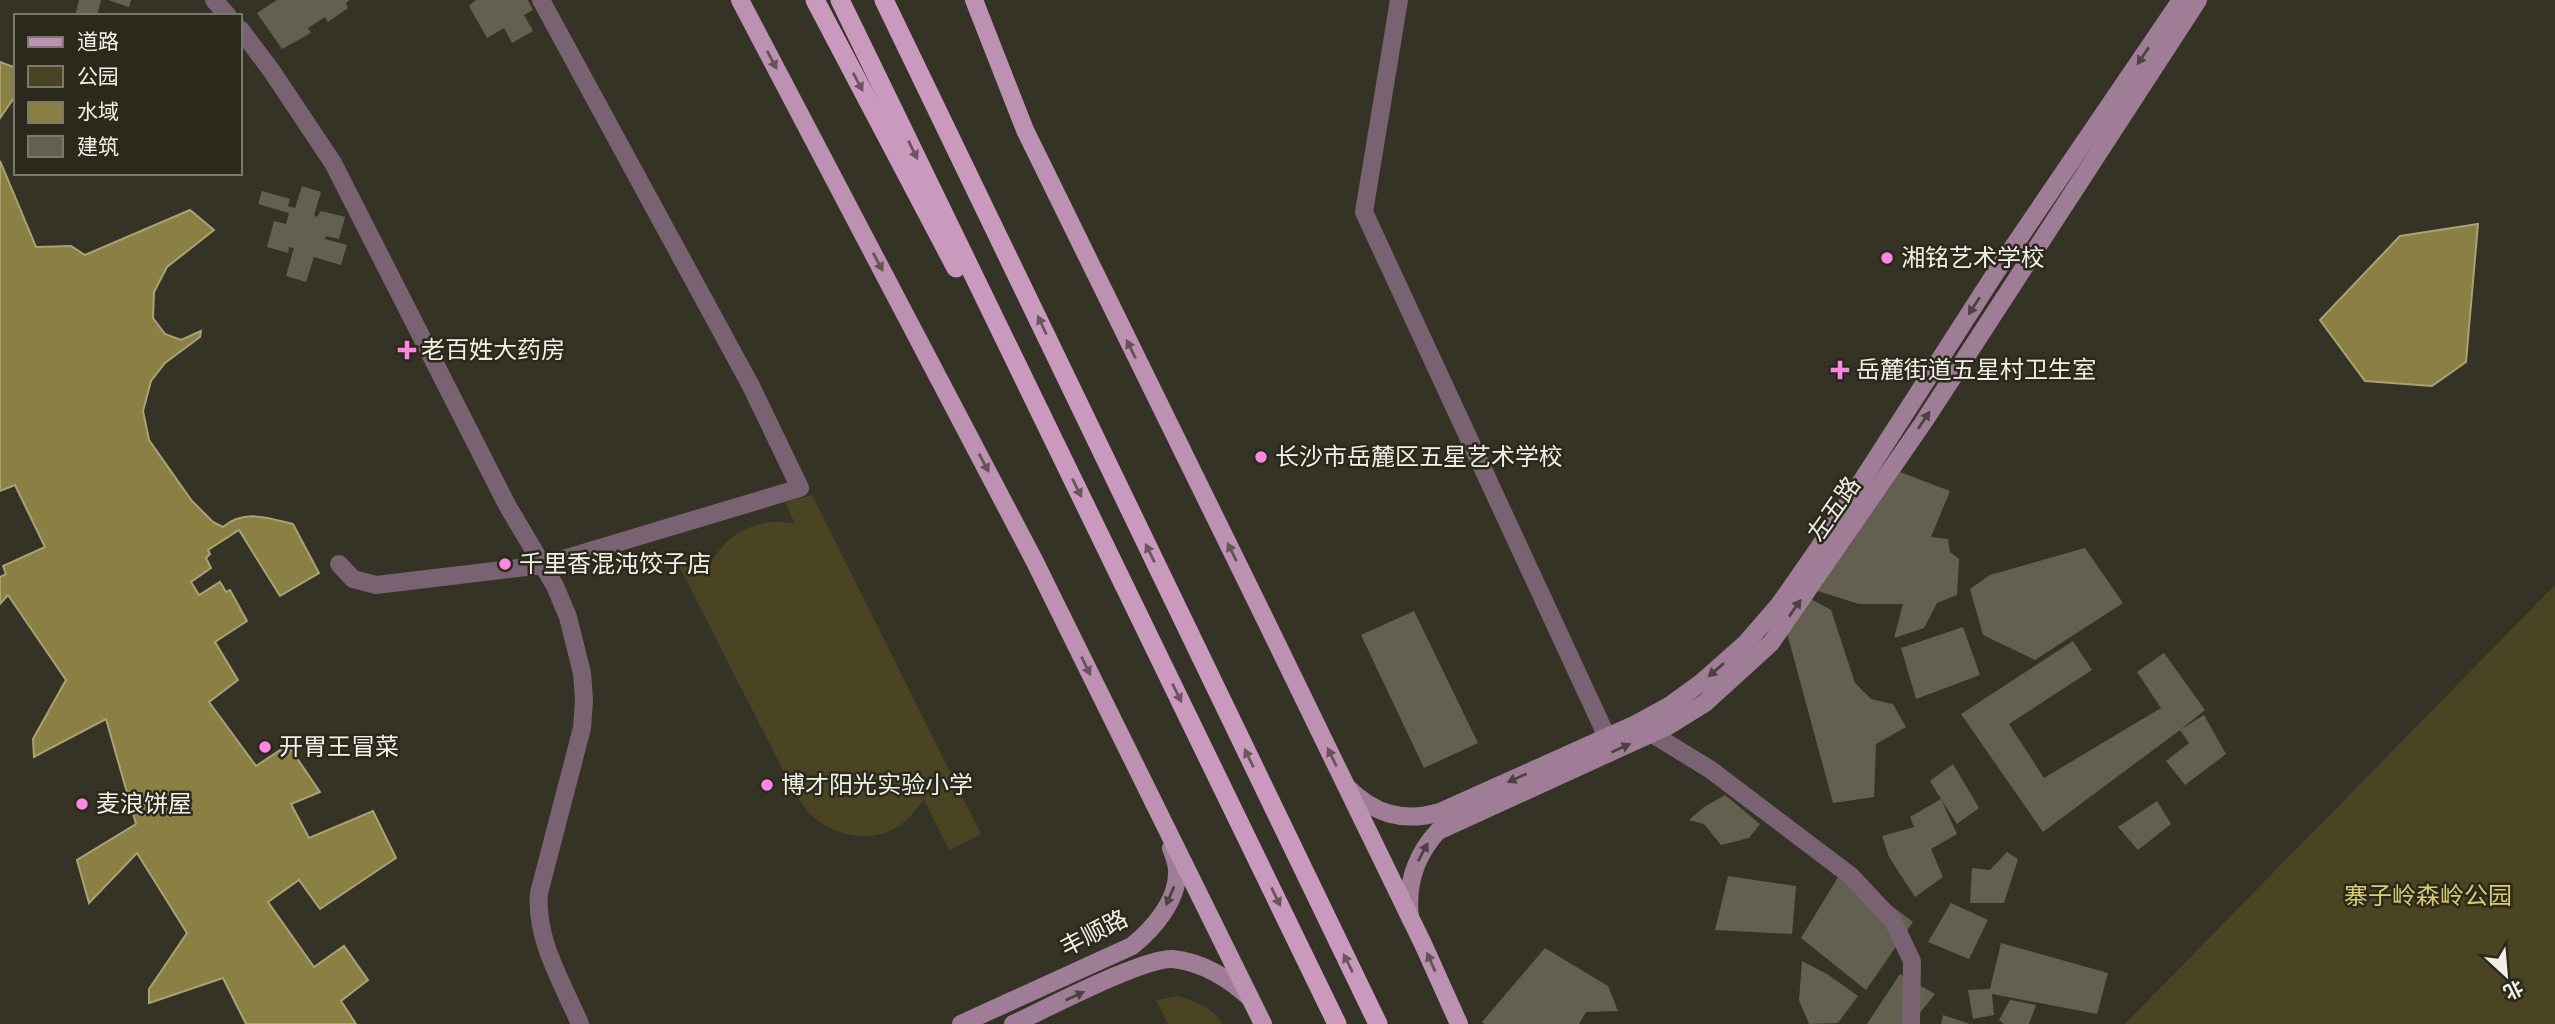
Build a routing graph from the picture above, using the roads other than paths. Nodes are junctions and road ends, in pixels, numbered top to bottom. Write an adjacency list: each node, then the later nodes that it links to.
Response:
1 (214, 0): 12 (street)
2 (541, 0): 17 (street)
3 (740, 0): 22 (main road, one-way to 22)
4 (815, 0): 15 (highway, one-way to 15)
5 (840, 0): 15 (highway, one-way to 15)
6 (884, 0): 14 (highway)
7 (896, 0): 14 (highway)
8 (974, 0): 21 (main road, one-way to 8)
9 (1399, 0): 20 (street)
10 (2181, 0): 18 (main road, 左五路, one-way to 18)
11 (2198, 0): 19 (main road, 左五路, one-way to 11)
12 (226, 14)
13 (242, 33): 17 (street)
14 (962, 158): 30 (highway, one-way to 14)
15 (1047, 427): 29 (highway, one-way to 29)
16 (339, 564): 17 (street)
17 (543, 565): 25 (street)
18 (1636, 724): 19 (street); 20 (main road, 左五路)
19 (1652, 734): 23 (main road, 左五路, one-way to 19); 32 (street)
20 (1607, 737): 21 (main road, 左五路, one-way to 21)
21 (1345, 785): 23 (main road)
22 (1166, 831): 24 (main road); 26 (main road, 丰顺路, one-way to 26)
23 (1410, 918): 31 (main road, one-way to 23)
24 (1250, 998): 27 (main road, one-way to 24); 28 (main road)
25 (580, 1024)
26 (961, 1024)
27 (1013, 1024)
28 (1263, 1024)
29 (1337, 1024)
30 (1378, 1024)
31 (1459, 1024)
32 (1911, 1024)

